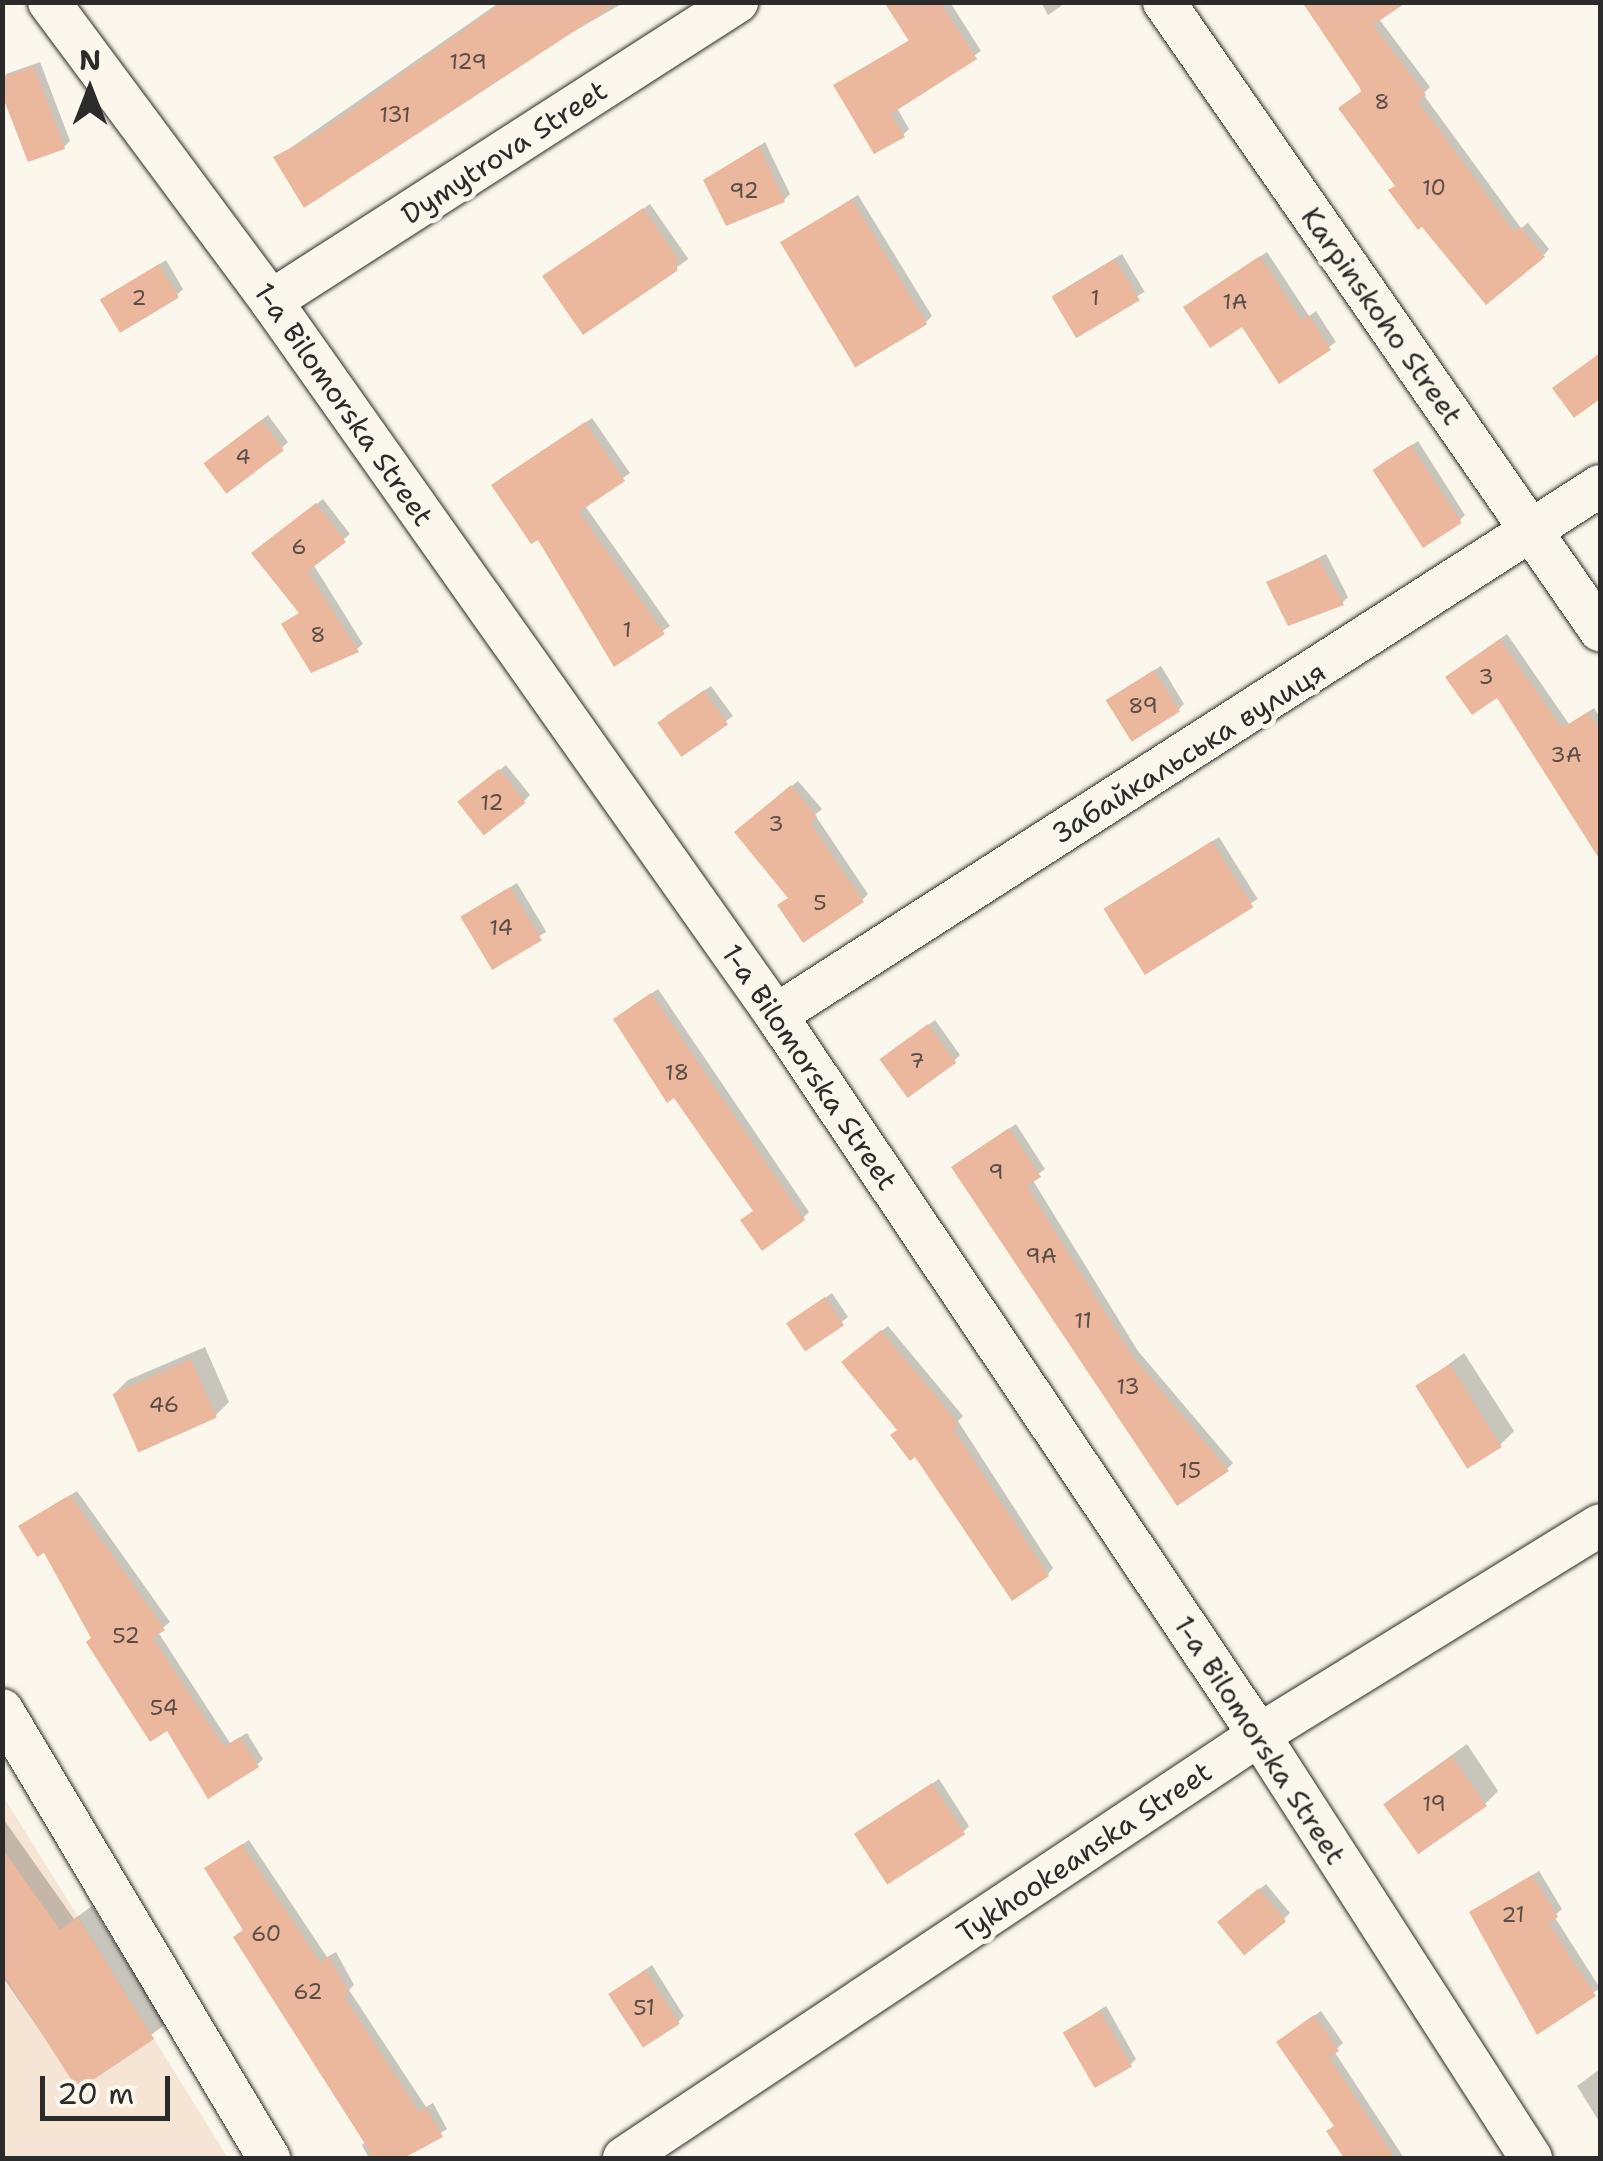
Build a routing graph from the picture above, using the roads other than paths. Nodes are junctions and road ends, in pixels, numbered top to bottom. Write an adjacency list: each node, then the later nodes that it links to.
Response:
1 (49, 2): 4 (street, 1-a Bilomorska Street)
2 (738, 2): 4 (street, Dymytrova Street)
3 (1164, 2): 6 (street, Karpinskoho Street)
4 (271, 301): 8 (street, 1-a Bilomorska Street)
5 (1600, 486): 6 (street, Забайкальська вулиця)
6 (1533, 533): 7 (street, Karpinskoho Street); 8 (street, Забайкальська вулиця)
7 (1600, 630)
8 (776, 1015): 11 (street, 1-a Bilomorska Street)
9 (1600, 1525): 11 (street, Tykhookeanska Street)
10 (2, 1710): 12 (street)
11 (1259, 1736): 13 (street, Tykhookeanska Street); 14 (street, 1-a Bilomorska Street)
12 (269, 2158)
13 (624, 2158)
14 (1531, 2158)

